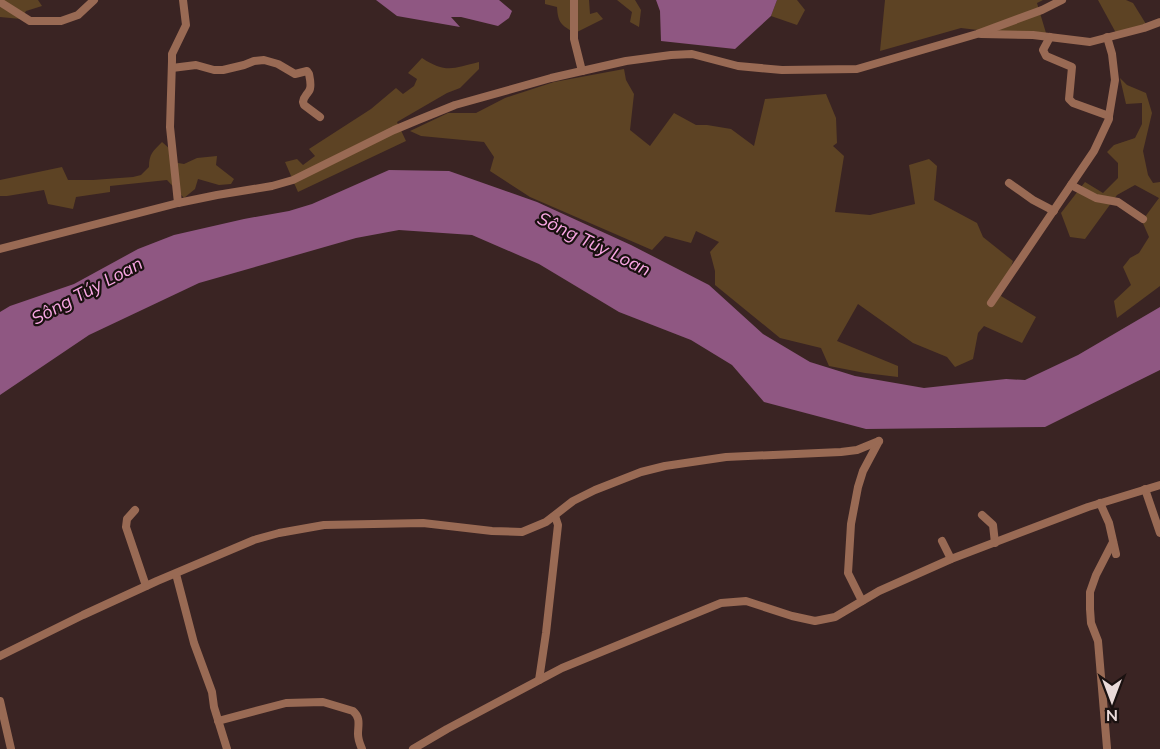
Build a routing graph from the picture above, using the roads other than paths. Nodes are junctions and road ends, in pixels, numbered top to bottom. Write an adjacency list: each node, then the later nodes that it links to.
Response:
1 (94, 0): 5 (street)
2 (183, 0): 10 (street)
3 (574, 0): 11 (street)
4 (1062, 0): 7 (street)
5 (0, 2)
6 (1160, 22): 9 (street)
7 (977, 34): 8 (street); 11 (street)
8 (1050, 38): 9 (street); 12 (street)
9 (1107, 38): 12 (street)
10 (172, 68): 13 (street); 16 (street)
11 (582, 71): 16 (street)
12 (1109, 116): 15 (street)
13 (320, 117)
14 (1009, 183): 17 (street)
15 (1071, 185): 17 (street); 18 (street)
16 (178, 203): 19 (street)
17 (1054, 211): 20 (street)
18 (1143, 219)
19 (0, 249)
20 (991, 303)
21 (1160, 485): 22 (street)
22 (1145, 489): 23 (street); 27 (street)
23 (1100, 503): 28 (street); 29 (street)
24 (135, 510): 34 (street)
25 (982, 515): 29 (street)
26 (555, 516): 33 (street); 35 (street); 37 (street)
27 (1160, 533)
28 (1113, 542): 31 (street); 40 (street)
29 (995, 543): 32 (street)
30 (940, 544): 32 (street)
31 (1116, 554)
32 (949, 561): 35 (street)
33 (176, 574): 34 (street); 39 (street)
34 (146, 586): 36 (street)
35 (862, 601): 37 (street)
36 (0, 656)
37 (539, 680): 44 (street)
38 (0, 702): 41 (street)
39 (218, 721): 42 (street); 43 (street)
40 (1107, 748)
41 (11, 749)
42 (227, 749)
43 (362, 749)
44 (413, 749)

